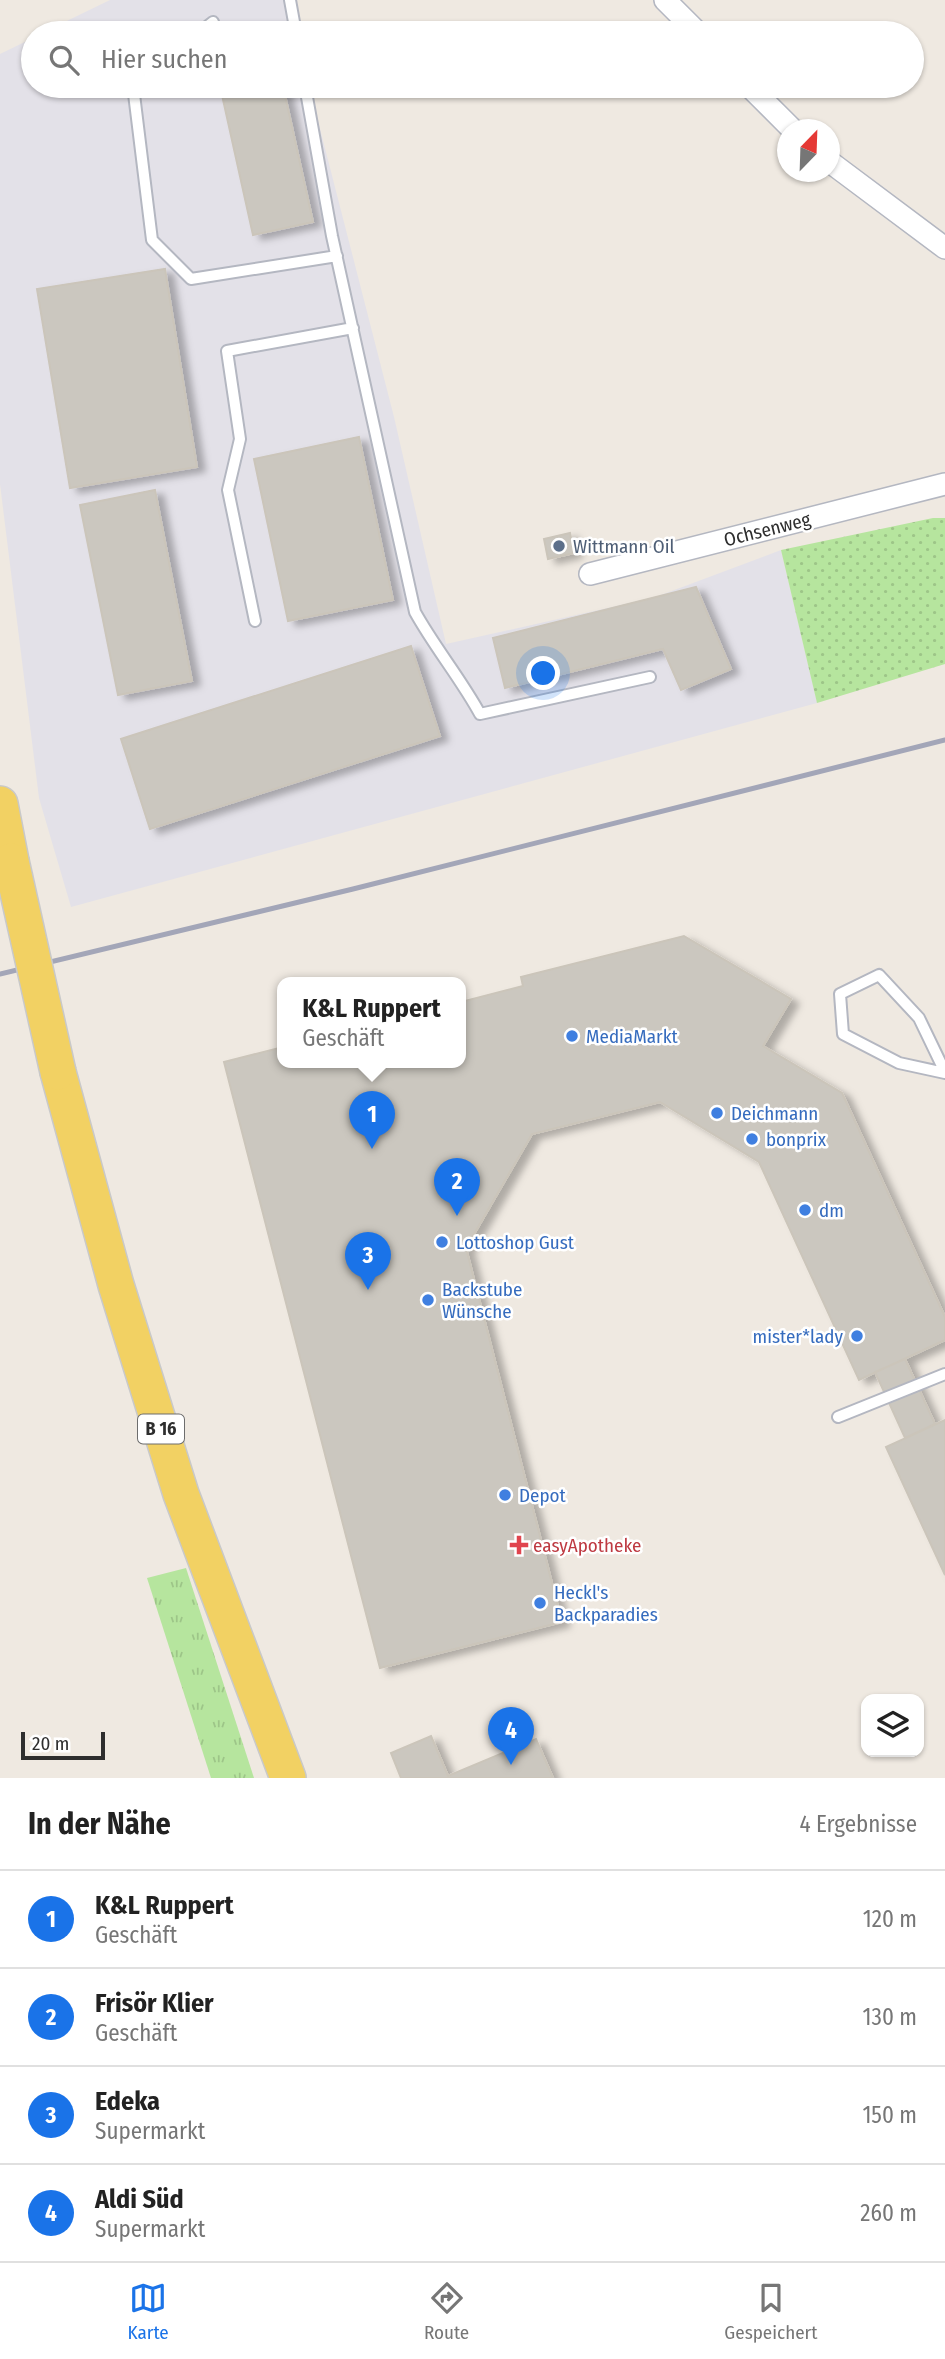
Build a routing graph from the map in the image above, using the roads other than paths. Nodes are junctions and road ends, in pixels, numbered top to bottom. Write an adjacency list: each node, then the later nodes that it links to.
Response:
1 (290, 0): 3 (lane)
2 (665, 0): 4 (street)
3 (294, 21)
4 (686, 21)
5 (134, 98): 11 (lane)
6 (307, 98): 11 (lane)
7 (762, 98): 8 (street)
8 (782, 119)
9 (840, 169): 10 (street)
10 (945, 248)
11 (337, 256): 12 (lane)
12 (353, 328): 15 (lane); 16 (lane)
13 (945, 484): 14 (street, Ochsenweg)
14 (590, 574)
15 (255, 621)
16 (650, 677)
17 (0, 804): 21 (main road, B 16, bridge)
18 (945, 1073): 18 (lane)
19 (945, 1374): 20 (lane)
20 (838, 1417)
21 (288, 1778)

